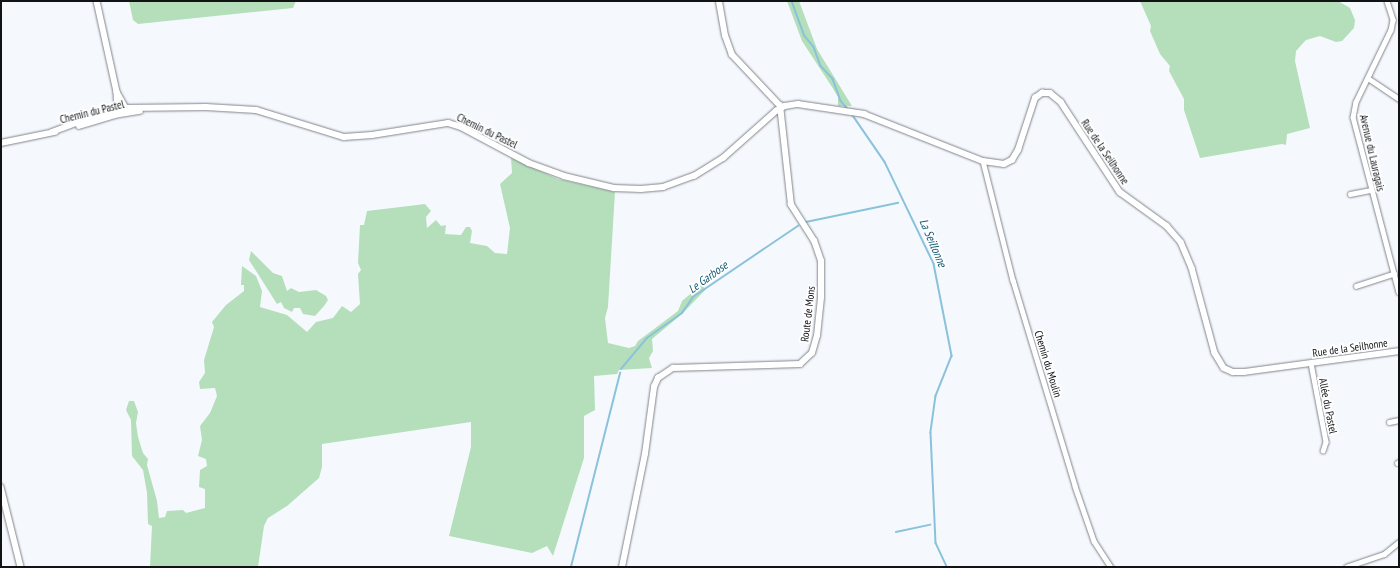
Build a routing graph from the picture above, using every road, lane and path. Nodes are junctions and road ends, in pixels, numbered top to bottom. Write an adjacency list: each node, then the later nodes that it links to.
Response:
1 (97, 1): 5 (street)
2 (719, 1): 7 (street, Route de Mons)
3 (1387, 1): 4 (street, Avenue du Lauragais)
4 (1368, 78): 6 (street); 12 (street, Avenue du Lauragais)
5 (117, 92): 8 (street); 9 (street)
6 (1399, 99)
7 (780, 109): 8 (street, Chemin du Pastel); 11 (street, Rue de la Seilhonne); 25 (street, Route de Mons)
8 (127, 111): 9 (street, Chemin du Pastel)
9 (118, 112): 10 (street, Chemin du Pastel)
10 (1, 143)
11 (983, 161): 18 (street, Rue de la Seilhonne); 26 (street, Chemin du Moulin)
12 (1371, 190): 13 (street); 14 (street, Avenue du Lauragais)
13 (1350, 194)
14 (1394, 274): 15 (street); 16 (street, Avenue du Lauragais)
15 (1356, 286)
16 (1399, 292)
17 (1399, 351): 18 (street, Rue de la Seilhonne)
18 (1311, 363): 21 (street, Allée du Pastel)
19 (1399, 420): 20 (street)
20 (1389, 422)
21 (1322, 451)
22 (1, 487): 24 (street)
23 (1399, 542): 27 (street)
24 (21, 567)
25 (622, 567)
26 (1111, 567)
27 (1346, 567)

